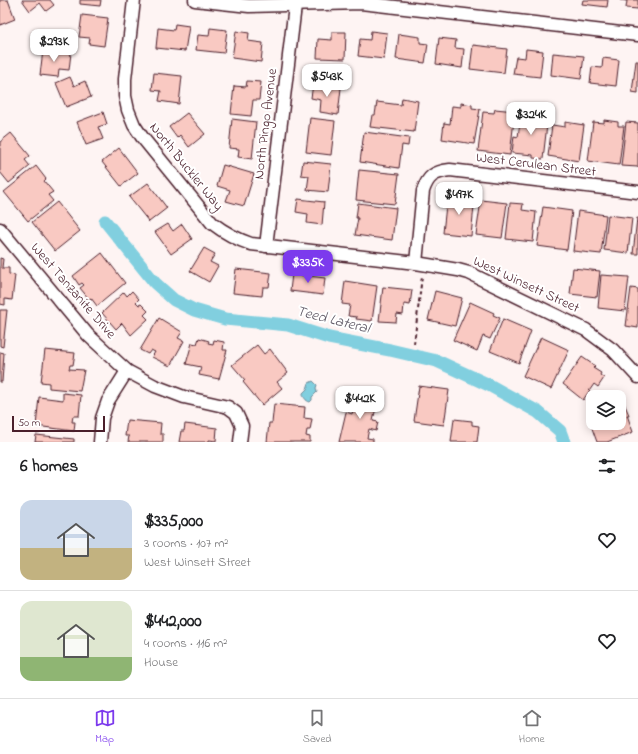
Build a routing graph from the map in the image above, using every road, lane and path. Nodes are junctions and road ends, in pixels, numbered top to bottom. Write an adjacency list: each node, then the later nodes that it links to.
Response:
1 (134, 0): 7 (street, North Buckler Way)
2 (195, 0): 3 (street)
3 (295, 6): 4 (street); 7 (street, North Pingo Avenue)
4 (638, 35)
5 (638, 192): 8 (street, West Cerulean Street)
6 (0, 229): 11 (street, West Tanzanite Drive)
7 (266, 246): 8 (street, West Winsett Street)
8 (416, 263): 12 (street, West Winsett Street)
9 (422, 275): 10 (path)
10 (414, 344)
11 (128, 371): 13 (street); 14 (street, West Tanzanite Drive)
12 (638, 375)
13 (100, 442)
14 (240, 442)

